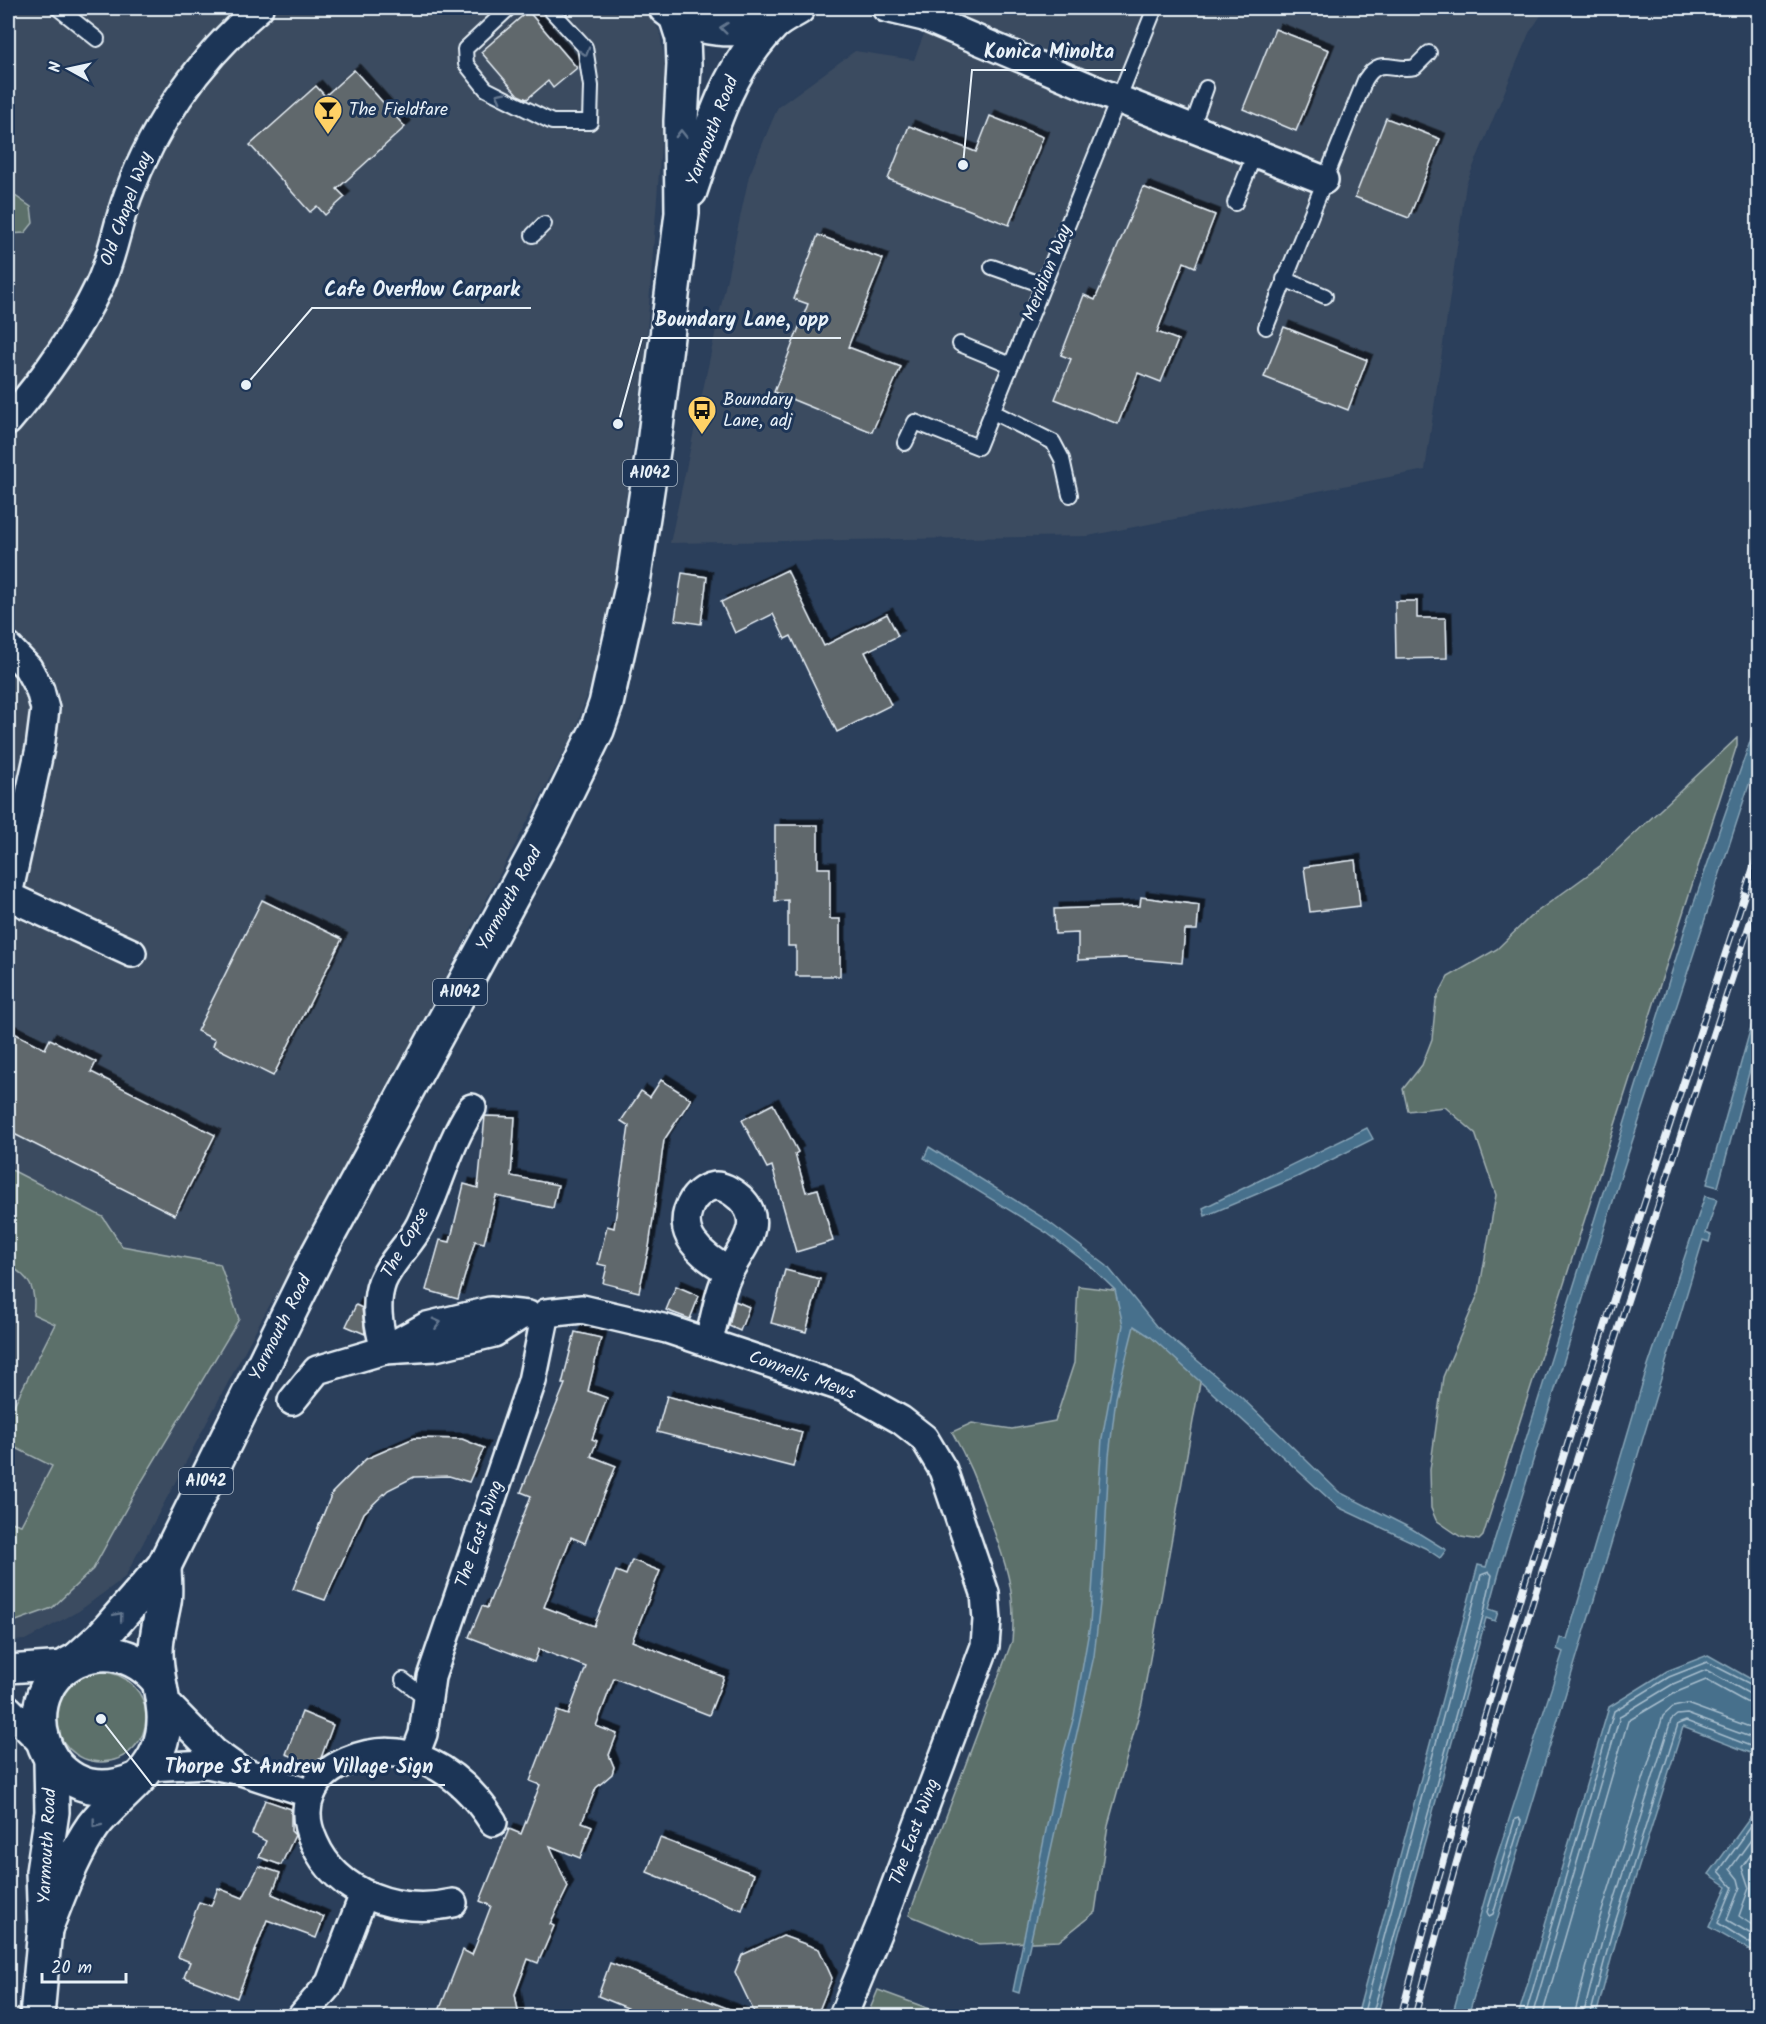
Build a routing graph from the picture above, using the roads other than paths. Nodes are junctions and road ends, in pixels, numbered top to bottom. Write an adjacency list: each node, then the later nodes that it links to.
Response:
1 (58, 8): 10 (lane)
2 (260, 8): 29 (street, Old Chapel Way)
3 (509, 8): 4 (lane, one-way to 3)
4 (549, 8)
5 (886, 8): 8 (street)
6 (1155, 8): 13 (lane, Meridian Way)
7 (671, 12): 9 (highway, Yarmouth Road, one-way to 7); 18 (highway, Yarmouth Road / A1042, one-way to 7)
8 (919, 12): 13 (street)
9 (785, 16): 18 (highway, Yarmouth Road / A1042)
10 (97, 39)
11 (1429, 53): 16 (lane)
12 (1206, 88): 14 (lane)
13 (1119, 98): 14 (street); 23 (lane, Meridian Way)
14 (1191, 127): 15 (street)
15 (1255, 153): 16 (street); 17 (lane)
16 (1324, 180): 22 (lane)
17 (1235, 203)
18 (682, 213): 41 (highway, Yarmouth Road / A1042)
19 (544, 224): 20 (lane)
20 (533, 235)
21 (992, 267): 23 (lane)
22 (1284, 279): 24 (lane); 25 (lane)
23 (1043, 285): 27 (lane, Meridian Way)
24 (1325, 296)
25 (1266, 327)
26 (960, 344): 27 (lane)
27 (1011, 365): 28 (lane, Meridian Way)
28 (993, 412): 30 (lane, Meridian Way); 31 (lane)
29 (8, 421)
30 (905, 443)
31 (1070, 495)
32 (8, 647): 33 (street)
33 (8, 896): 34 (street)
34 (132, 952)
35 (472, 1108): 39 (street, The Copse)
36 (729, 1271): 38 (street)
37 (533, 1315): 38 (street, Connells Mews); 39 (street); 47 (street, The East Wing)
38 (708, 1343): 42 (street, Connells Mews)
39 (385, 1350): 40 (street)
40 (292, 1401)
41 (164, 1566): 43 (highway, Yarmouth Road / A1042, one-way to 41); 46 (highway, Yarmouth Road / A1042)
42 (985, 1646): 60 (street, The East Wing)
43 (72, 1662): 44 (street); 46 (highway); 49 (highway, Yarmouth Road / A1042)
44 (8, 1669)
45 (403, 1680): 47 (lane)
46 (161, 1690): 51 (street); 52 (highway, Yarmouth Road / A1042)
47 (426, 1698): 50 (street, The East Wing)
48 (8, 1709): 49 (street)
49 (45, 1751): 52 (highway, Yarmouth Road); 57 (highway, Yarmouth Road / A1042)
50 (415, 1755): 53 (street); 54 (street)
51 (241, 1771): 52 (street); 53 (street)
52 (142, 1774): 57 (highway, Yarmouth Road / A1042, one-way to 57)
53 (311, 1794): 55 (street)
54 (493, 1822)
55 (364, 1894): 56 (street); 59 (street)
56 (453, 1903)
57 (45, 1929): 58 (highway, Yarmouth Road / A1042)
58 (36, 2016)
59 (302, 2016)
60 (843, 2016)

